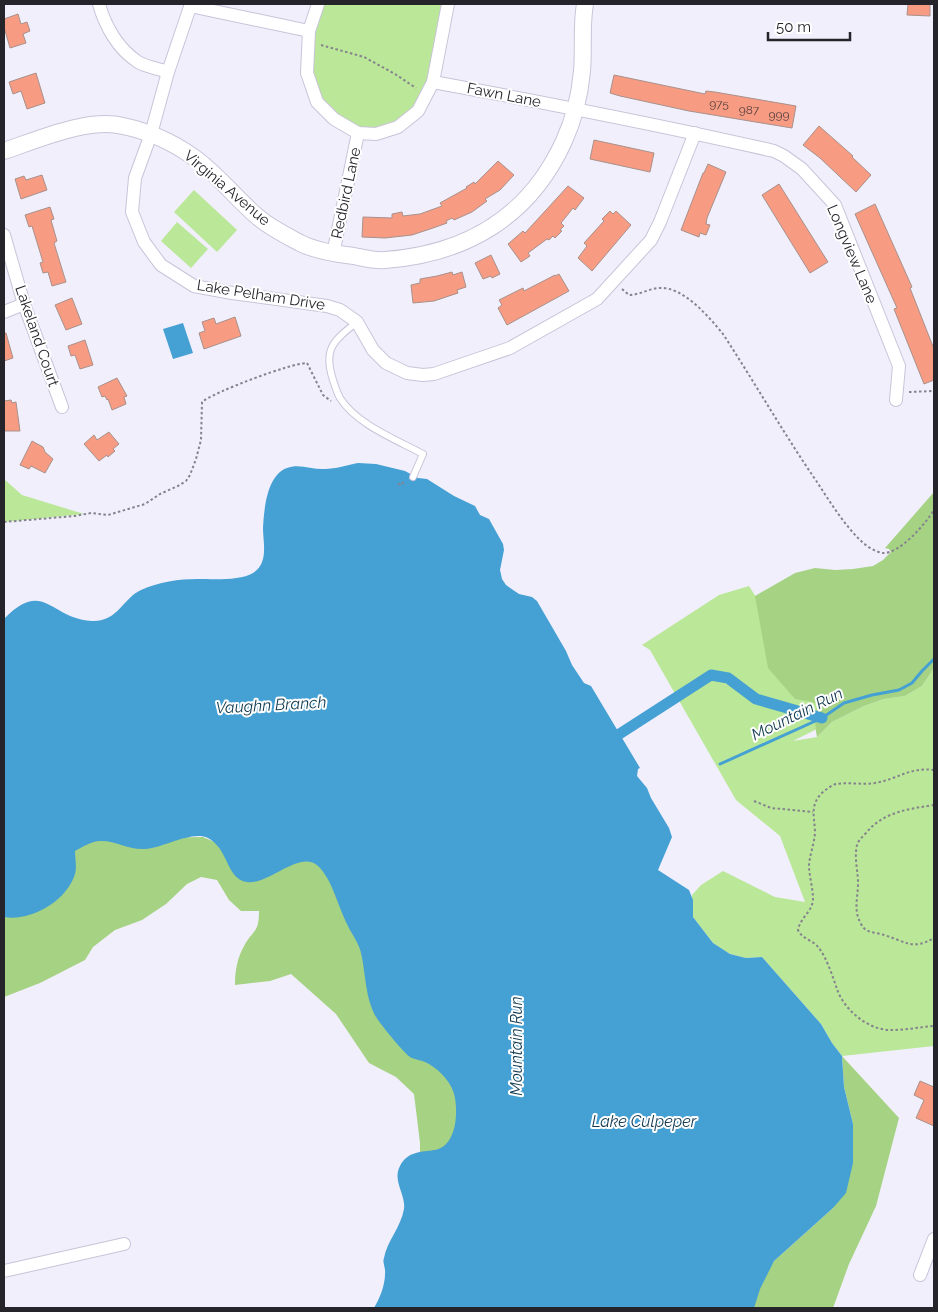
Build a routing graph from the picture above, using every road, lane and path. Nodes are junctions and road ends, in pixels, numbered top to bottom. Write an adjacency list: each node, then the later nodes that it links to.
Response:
1 (99, 4): 7 (street)
2 (318, 4): 6 (street)
3 (448, 4): 8 (street)
4 (585, 4): 9 (street, Virginia Avenue)
5 (191, 5): 6 (street); 7 (street, Lake Pelham Drive)
6 (309, 37): 8 (path); 10 (street)
7 (168, 72): 12 (street, Lake Pelham Drive)
8 (431, 87): 9 (street, Fawn Lane); 10 (street)
9 (575, 108): 11 (street, Longview Lane); 15 (street, Virginia Avenue)
10 (358, 133): 15 (street, Redbird Lane)
11 (695, 133): 16 (street); 21 (street, Longview Lane)
12 (151, 134): 13 (street, Virginia Avenue); 15 (street, Virginia Avenue); 19 (street, Lake Pelham Drive)
13 (4, 151)
14 (4, 235): 17 (street, Lakeland Court)
15 (333, 254)
16 (614, 282): 19 (street); 25 (path)
17 (24, 304): 18 (street); 23 (street, Lakeland Court)
18 (4, 312)
19 (357, 322): 22 (lane)
20 (934, 391): 21 (path)
21 (897, 397)
22 (340, 398): 24 (lane); 26 (path)
23 (62, 407)
24 (413, 477)
25 (934, 510)
26 (4, 522)
27 (934, 770): 30 (path)
28 (754, 801): 30 (path)
29 (934, 805): 31 (path)
30 (813, 812): 32 (path)
31 (934, 938)
32 (934, 1026)
33 (934, 1239): 36 (street)
34 (124, 1244): 35 (street)
35 (4, 1271)
36 (920, 1275)

